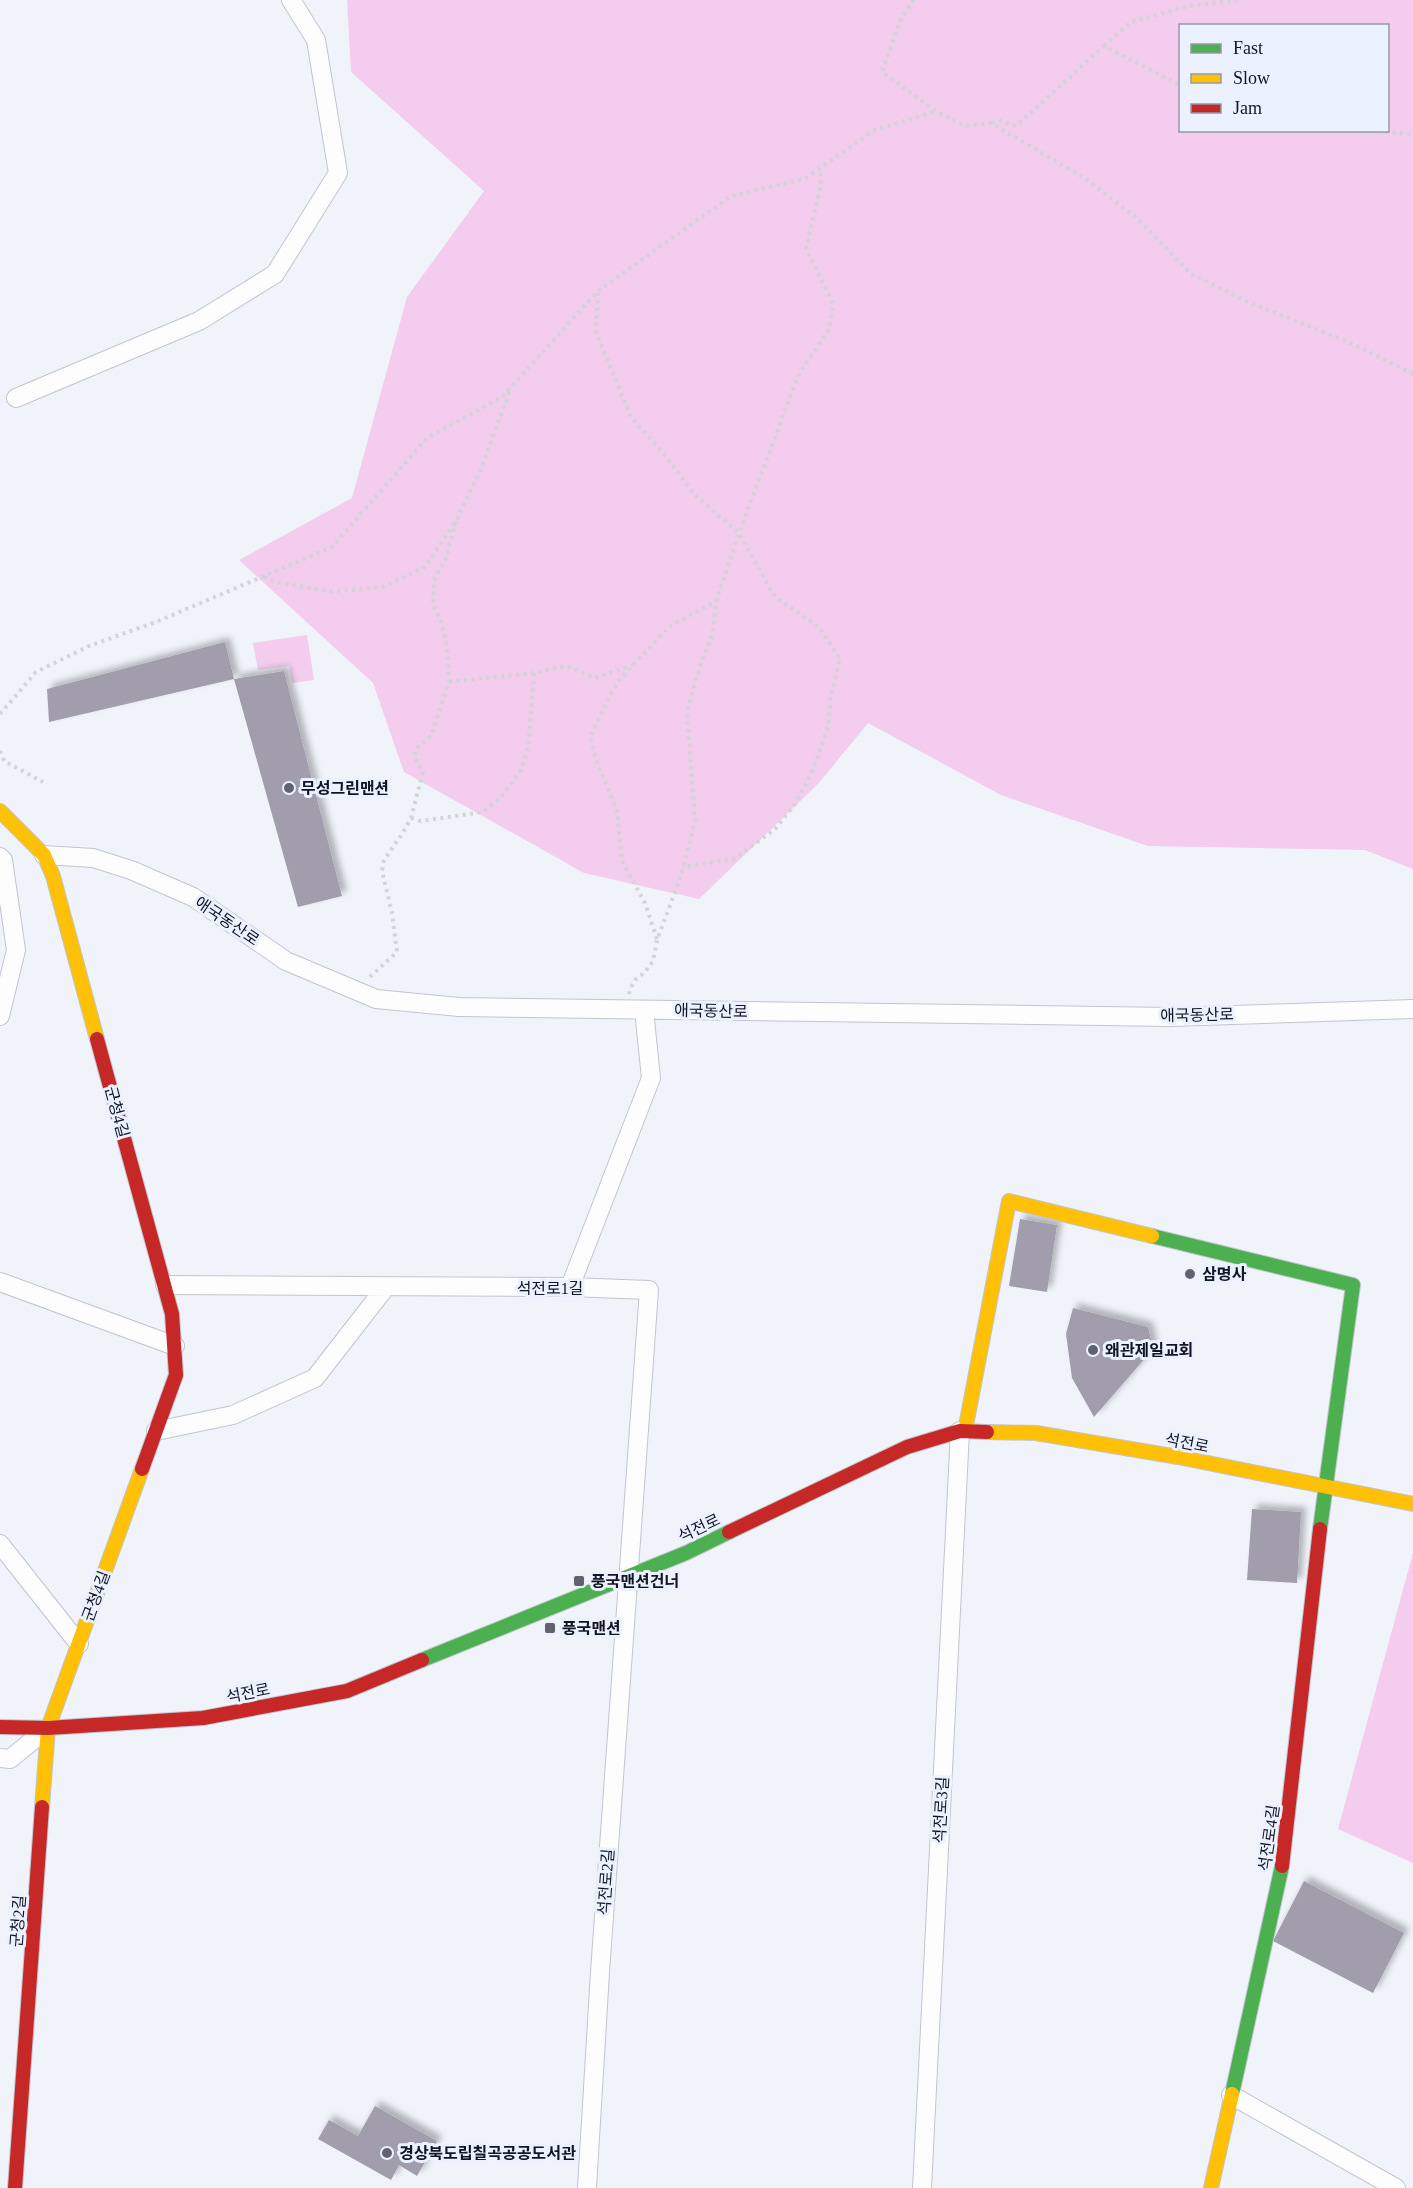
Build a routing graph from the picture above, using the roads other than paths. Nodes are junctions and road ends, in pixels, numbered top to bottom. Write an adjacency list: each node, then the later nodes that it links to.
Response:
1 (291, 0): 2 (street)
2 (16, 398)
3 (0, 811): 4 (street, 군청4길)
4 (44, 855): 7 (street, 애국동산로); 10 (street, 군청4길)
5 (0, 857): 8 (street)
6 (1413, 1009): 7 (street, 애국동산로)
7 (637, 1010): 11 (street)
8 (0, 1016)
9 (0, 1282): 13 (street)
10 (165, 1286): 12 (street, 석전로1길); 13 (street, 군청4길)
11 (570, 1287): 12 (street, 석전로1길); 19 (street, 석전로1길)
12 (385, 1288): 14 (street)
13 (175, 1346): 14 (street, 군청4길)
14 (156, 1431): 20 (street, 군청4길)
15 (963, 1431): 16 (street, 석전로); 16 (street, 석전로4길); 19 (street, 석전로); 27 (street, 석전로3길)
16 (1324, 1487): 17 (street, 석전로); 24 (street, 석전로4길)
17 (1413, 1504)
18 (0, 1544): 20 (street)
19 (628, 1576): 22 (street, 석전로); 26 (street, 석전로2길)
20 (79, 1644): 22 (street, 군청4길)
21 (0, 1727): 22 (street, 석전로)
22 (48, 1728): 23 (street); 25 (street, 군청2길)
23 (0, 1758)
24 (1232, 2096): 28 (street, 석전로4길); 29 (street)
25 (15, 2188)
26 (588, 2188)
27 (922, 2188)
28 (1211, 2188)
29 (1396, 2188)

